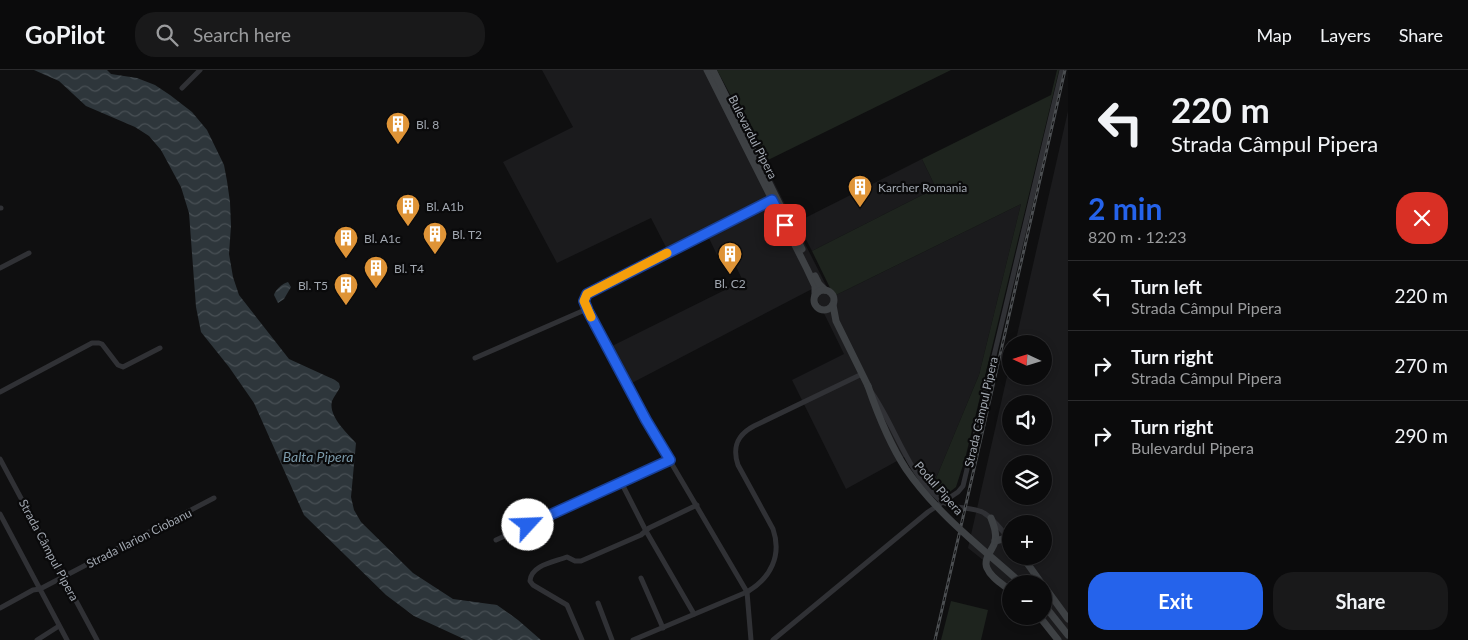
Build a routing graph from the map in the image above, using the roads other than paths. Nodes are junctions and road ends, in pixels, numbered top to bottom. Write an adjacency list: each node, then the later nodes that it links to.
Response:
1 (200, 70): 5 (street)
2 (707, 70): 6 (main road, Bulevardul Pipera)
3 (712, 70): 9 (main road, Bulevardul Pipera)
4 (1062, 70): 24 (street, Strada Câmpul Pipera)
5 (182, 88)
6 (772, 200): 10 (main road, Bulevardul Pipera); 12 (street)
7 (29, 253): 8 (street)
8 (0, 268)
9 (825, 290): 10 (main road); 11 (main road)
10 (815, 295): 13 (main road)
11 (832, 305): 13 (main road); 14 (main road)
12 (587, 309): 16 (street); 20 (street)
13 (826, 310): 14 (main road)
14 (836, 321): 17 (main road)
15 (160, 348): 19 (street)
16 (475, 358)
17 (862, 374): 18 (main road); 39 (street)
18 (868, 386): 24 (street); 34 (main road, Podul Pipera, bridge)
19 (0, 392)
20 (670, 460): 22 (street); 25 (street)
21 (0, 461): 35 (street, Strada Câmpul Pipera)
22 (621, 482): 29 (street); 32 (street)
23 (214, 498): 35 (street, Strada Ilarion Ciobanu)
24 (942, 502): 27 (street); 57 (street, Strada Câmpul Pipera)
25 (697, 505): 29 (street); 39 (street)
26 (0, 514): 28 (street)
27 (991, 518): 30 (street); 33 (main road)
28 (2, 521): 38 (street)
29 (646, 531): 43 (street); 53 (street)
30 (1002, 531)
31 (1002, 539): 33 (main road)
32 (496, 540)
33 (995, 541): 37 (main road)
34 (1012, 575)
35 (63, 576): 38 (street, Strada Ilarion Ciobanu); 52 (street, Strada Câmpul Pipera)
36 (641, 578): 48 (street)
37 (1002, 584)
38 (40, 589): 42 (street, Strada Ilarion Ciobanu); 47 (street)
39 (747, 592): 43 (street); 56 (street)
40 (1052, 597): 45 (main road)
41 (598, 603): 54 (street)
42 (0, 608)
43 (694, 614): 48 (street)
44 (1052, 615): 49 (main road)
45 (1068, 619)
46 (1046, 625): 58 (main road)
47 (59, 626): 50 (street); 51 (street)
48 (663, 628): 55 (street)
49 (1068, 635)
50 (37, 640)
51 (66, 640)
52 (98, 640)
53 (582, 640)
54 (612, 640)
55 (633, 640)
56 (751, 640)
57 (773, 640)
58 (1058, 640)

